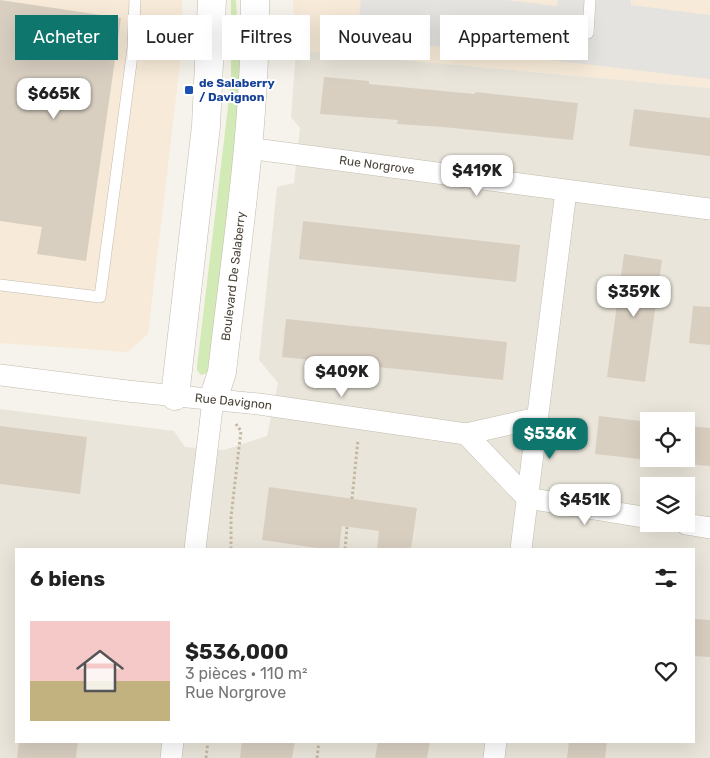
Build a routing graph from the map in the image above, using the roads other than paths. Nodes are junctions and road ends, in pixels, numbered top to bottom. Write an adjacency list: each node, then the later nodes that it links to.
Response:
1 (135, 0): 9 (lane)
2 (212, 0): 11 (street)
3 (255, 0): 6 (street, Boulevard De Salaberry)
4 (590, 0): 5 (lane)
5 (588, 33)
6 (248, 148): 7 (street, Rue Norgrove); 12 (street, Boulevard De Salaberry)
7 (566, 190): 8 (street, Rue Norgrove); 13 (street)
8 (710, 209)
9 (0, 286)
10 (0, 375): 11 (street, Rue Davignon)
11 (175, 396): 12 (street, Rue Davignon)
12 (213, 400): 14 (street, Rue Davignon); 19 (street, Boulevard De Salaberry)
13 (537, 418): 14 (street, Rue Davignon); 15 (street)
14 (466, 434): 15 (street)
15 (527, 498): 16 (street); 20 (street)
16 (640, 517)
17 (695, 526): 18 (street)
18 (710, 528)
19 (195, 548)
20 (521, 548)
21 (173, 743): 23 (street)
22 (496, 743): 24 (street)
23 (171, 758)
24 (494, 758)

